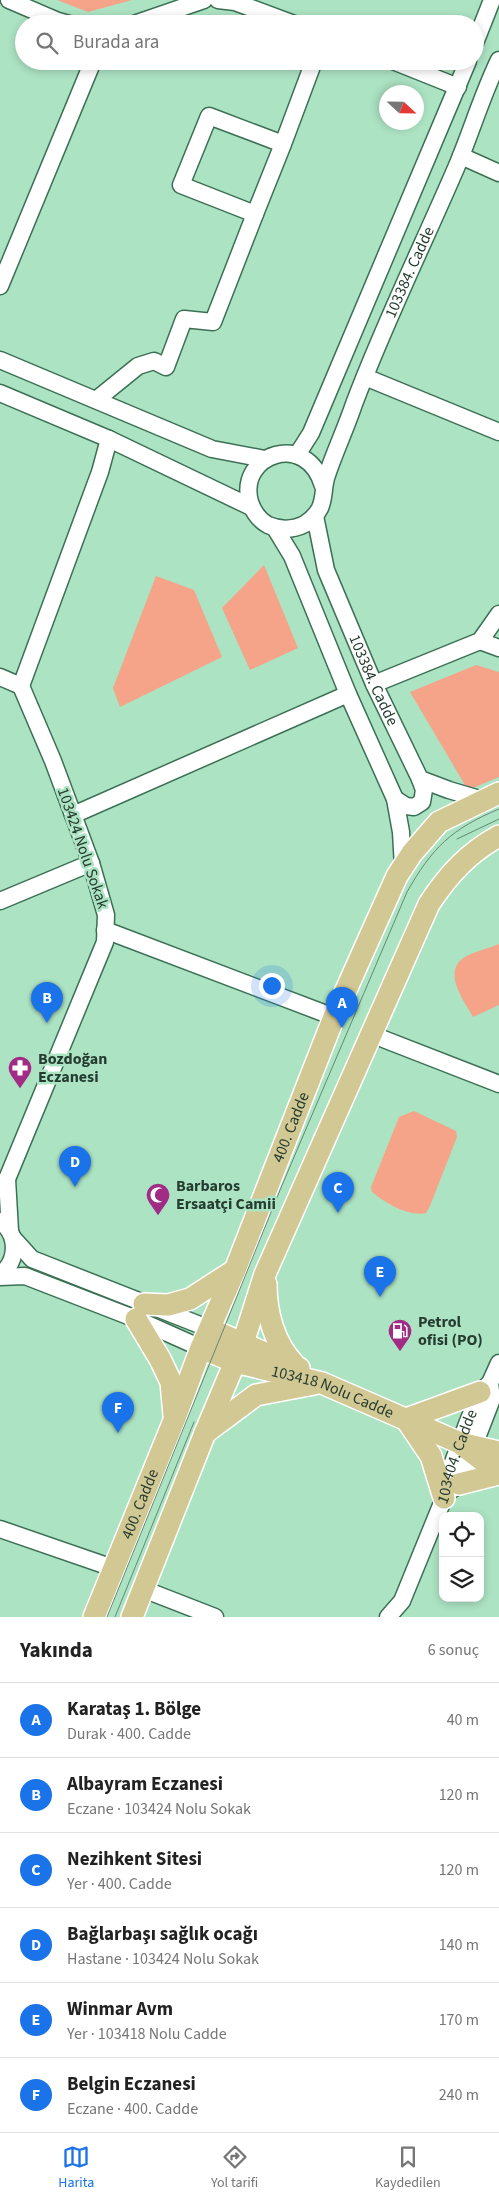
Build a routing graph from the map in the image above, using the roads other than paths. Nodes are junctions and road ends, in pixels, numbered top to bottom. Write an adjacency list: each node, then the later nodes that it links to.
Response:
1 (9, 0): 5 (street)
2 (204, 0): 6 (street)
3 (218, 0): 7 (street)
4 (492, 0): 8 (street)
5 (44, 15)
6 (160, 15)
7 (270, 15)
8 (484, 20)
9 (499, 60): 15 (street, 103384. Cadde)
10 (89, 70): 20 (street)
11 (311, 70): 16 (street)
12 (416, 70): 14 (street)
13 (465, 70): 14 (street)
14 (458, 87): 27 (street)
15 (492, 92): 17 (street, 103384. Cadde)
16 (284, 144): 19 (street); 19 (street)
17 (461, 156): 18 (street); 22 (street, 103384. Cadde)
18 (499, 173)
19 (255, 214): 24 (street)
20 (0, 286)
21 (0, 360): 24 (street)
22 (365, 377): 25 (street); 29 (street, 103384. Cadde)
23 (0, 393): 26 (street)
24 (96, 400): 28 (street)
25 (499, 432)
26 (109, 439): 30 (street); 38 (street)
27 (297, 455): 28 (street); 29 (street)
28 (265, 459): 30 (street)
29 (324, 486): 31 (street)
30 (251, 507): 32 (street)
31 (314, 516): 32 (street); 37 (street, 103384. Cadde)
32 (275, 528): 39 (street)
33 (499, 614): 34 (street)
34 (480, 641): 35 (street); 37 (street)
35 (499, 648)
36 (0, 677): 38 (street)
37 (374, 684): 40 (street, 103384. Cadde)
38 (21, 686): 43 (street, 103424 Nolu Sokak)
39 (348, 694): 42 (street); 43 (street)
40 (420, 778): 41 (street); 42 (street)
41 (491, 797): 46 (main road, 400. Cadde)
42 (395, 799): 46 (street)
43 (73, 815): 45 (street, 103424 Nolu Sokak)
44 (499, 836): 50 (main road)
45 (91, 863): 47 (street); 48 (street, 103424 Nolu Sokak)
46 (403, 867): 49 (main road, 400. Cadde)
47 (0, 901)
48 (106, 930): 49 (street); 52 (street, 103424 Nolu Sokak)
49 (334, 1017): 54 (main road, 400. Cadde)
50 (373, 1034): 51 (street); 55 (main road)
51 (499, 1084)
52 (4, 1183): 53 (street, 103424 Nolu Sokak)
53 (8, 1230): 56 (street, 103424 Nolu Sokak); 57 (street)
54 (235, 1270): 57 (main road); 58 (main road, 400. Cadde)
55 (265, 1274): 59 (main road); 61 (main road)
56 (0, 1276): 57 (street)
57 (140, 1312): 58 (street); 64 (main road)
58 (205, 1338): 59 (main road, 103418 Nolu Cadde); 64 (main road, 400. Cadde)
59 (239, 1353): 61 (main road); 62 (main road, 103418 Nolu Cadde); 66 (main road)
60 (499, 1363): 63 (street, 103404. Cadde)
61 (296, 1366): 62 (main road)
62 (322, 1383): 65 (main road, 103418 Nolu Cadde); 66 (main road)
63 (490, 1387): 65 (main road); 67 (street, 103404. Cadde)
64 (175, 1418): 73 (main road, 400. Cadde)
65 (406, 1419): 67 (main road, 103418 Nolu Cadde); 71 (main road)
66 (205, 1433): 74 (main road)
67 (468, 1447): 68 (main road, 103418 Nolu Cadde); 69 (main road, 103418 Nolu Cadde); 71 (street, 103404. Cadde)
68 (499, 1452)
69 (499, 1469)
70 (499, 1474): 71 (main road)
71 (452, 1491): 78 (street, 103404. Cadde)
72 (0, 1529): 73 (street)
73 (113, 1568): 75 (main road, 400. Cadde)
74 (143, 1589): 76 (main road); 77 (street)
75 (94, 1617)
76 (132, 1617)
77 (215, 1617)
78 (388, 1617)

